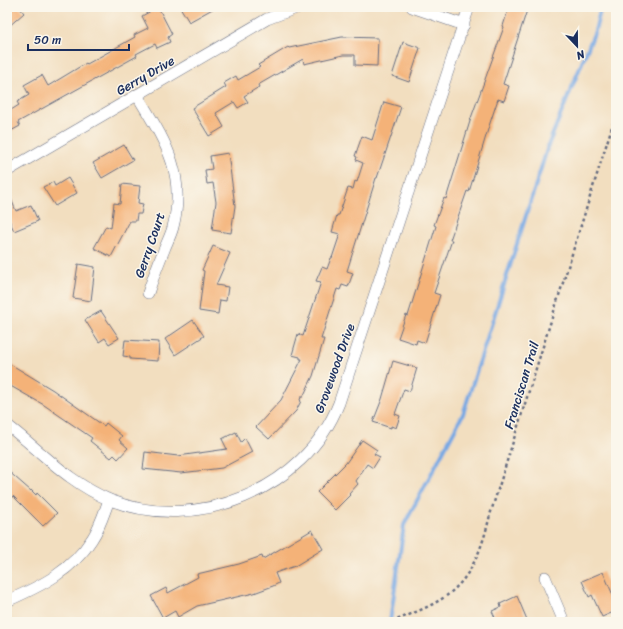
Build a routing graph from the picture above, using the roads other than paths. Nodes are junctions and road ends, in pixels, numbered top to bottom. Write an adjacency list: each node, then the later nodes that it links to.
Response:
1 (299, 7): 5 (street, Gerry Drive)
2 (412, 7): 4 (street)
3 (470, 7): 4 (street, Grovewood Drive)
4 (464, 25): 9 (street, Grovewood Drive)
5 (137, 95): 6 (street, Gerry Drive); 7 (street, Gerry Court)
6 (7, 171)
7 (148, 293)
8 (7, 425): 9 (street, Grovewood Drive)
9 (109, 500): 11 (street)
10 (545, 577): 12 (street)
11 (7, 601)
12 (564, 622)

